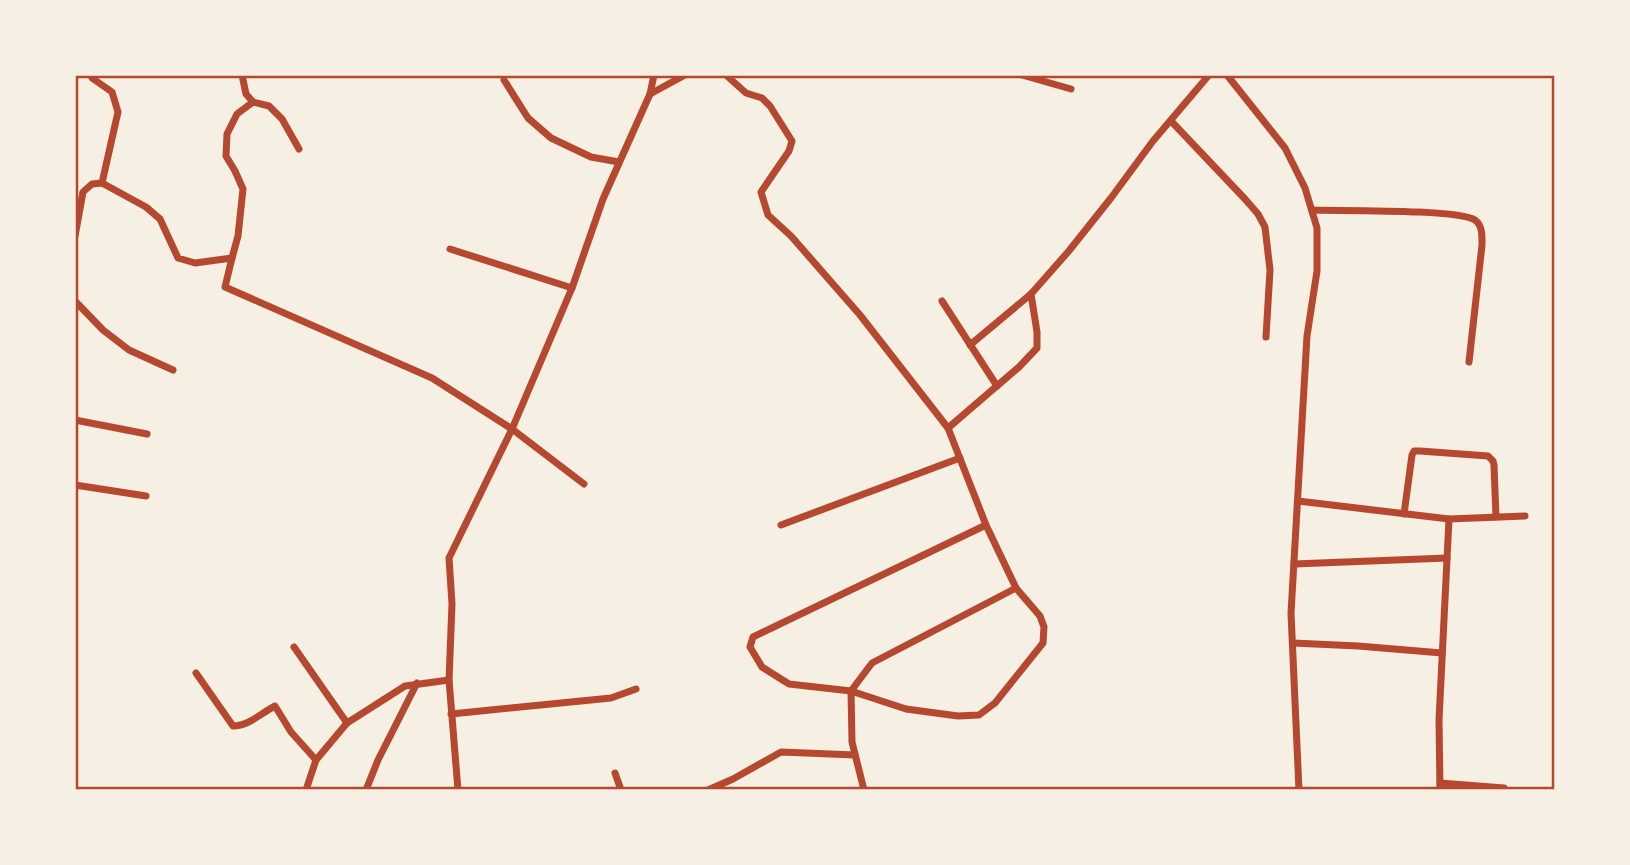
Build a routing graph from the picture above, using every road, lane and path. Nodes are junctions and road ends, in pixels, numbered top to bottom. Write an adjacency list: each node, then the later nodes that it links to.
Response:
1 (91, 75): 16 (street)
2 (242, 75): 12 (street)
3 (654, 75): 11 (street)
4 (685, 75): 11 (street)
5 (726, 75): 31 (street)
6 (1022, 75): 10 (street)
7 (1209, 75): 13 (street)
8 (1227, 75): 17 (street)
9 (504, 80): 15 (street)
10 (1071, 89)
11 (650, 94): 15 (street)
12 (253, 102): 14 (street); 20 (street)
13 (1171, 121): 22 (street); 25 (street)
14 (299, 149)
15 (620, 162): 21 (street)
16 (102, 183): 18 (street); 20 (street)
17 (1312, 210): 27 (street); 38 (street)
18 (75, 236)
19 (450, 249): 21 (street)
20 (232, 258): 32 (street)
21 (572, 288): 32 (street)
22 (1031, 294): 26 (street); 29 (street)
23 (942, 300): 26 (street)
24 (75, 301): 28 (street)
25 (1266, 337)
26 (971, 345): 29 (street)
27 (1469, 362)
28 (173, 370)
29 (997, 386): 31 (street)
30 (75, 420): 33 (street)
31 (948, 428): 34 (street)
32 (512, 429): 35 (street); 52 (street)
33 (147, 435)
34 (960, 458): 43 (street); 44 (street)
35 (584, 484)
36 (75, 485): 37 (street)
37 (146, 496)
38 (1298, 500): 39 (street); 46 (street)
39 (1404, 513): 41 (street); 42 (street)
40 (1525, 516): 41 (street)
41 (1496, 517): 42 (street)
42 (1449, 519): 45 (street)
43 (781, 525)
44 (986, 525): 47 (street); 55 (street)
45 (1447, 558): 46 (street); 50 (street)
46 (1294, 564): 48 (street)
47 (1017, 588): 55 (street); 55 (street)
48 (1293, 643): 50 (street); 69 (street)
49 (294, 647): 57 (street)
50 (1442, 653): 61 (street)
51 (195, 673): 59 (street)
52 (449, 680): 53 (street); 56 (street)
53 (417, 683): 57 (street); 64 (street)
54 (636, 688): 56 (street)
55 (851, 691): 58 (street)
56 (451, 714): 65 (street)
57 (347, 723): 59 (street)
58 (855, 755): 67 (street); 68 (street)
59 (316, 760): 63 (street)
60 (615, 773): 66 (street)
61 (1440, 787): 62 (street)
62 (1504, 788)
63 (306, 790)
64 (366, 790)
65 (458, 790)
66 (621, 790)
67 (708, 790)
68 (864, 790)
69 (1299, 790)

